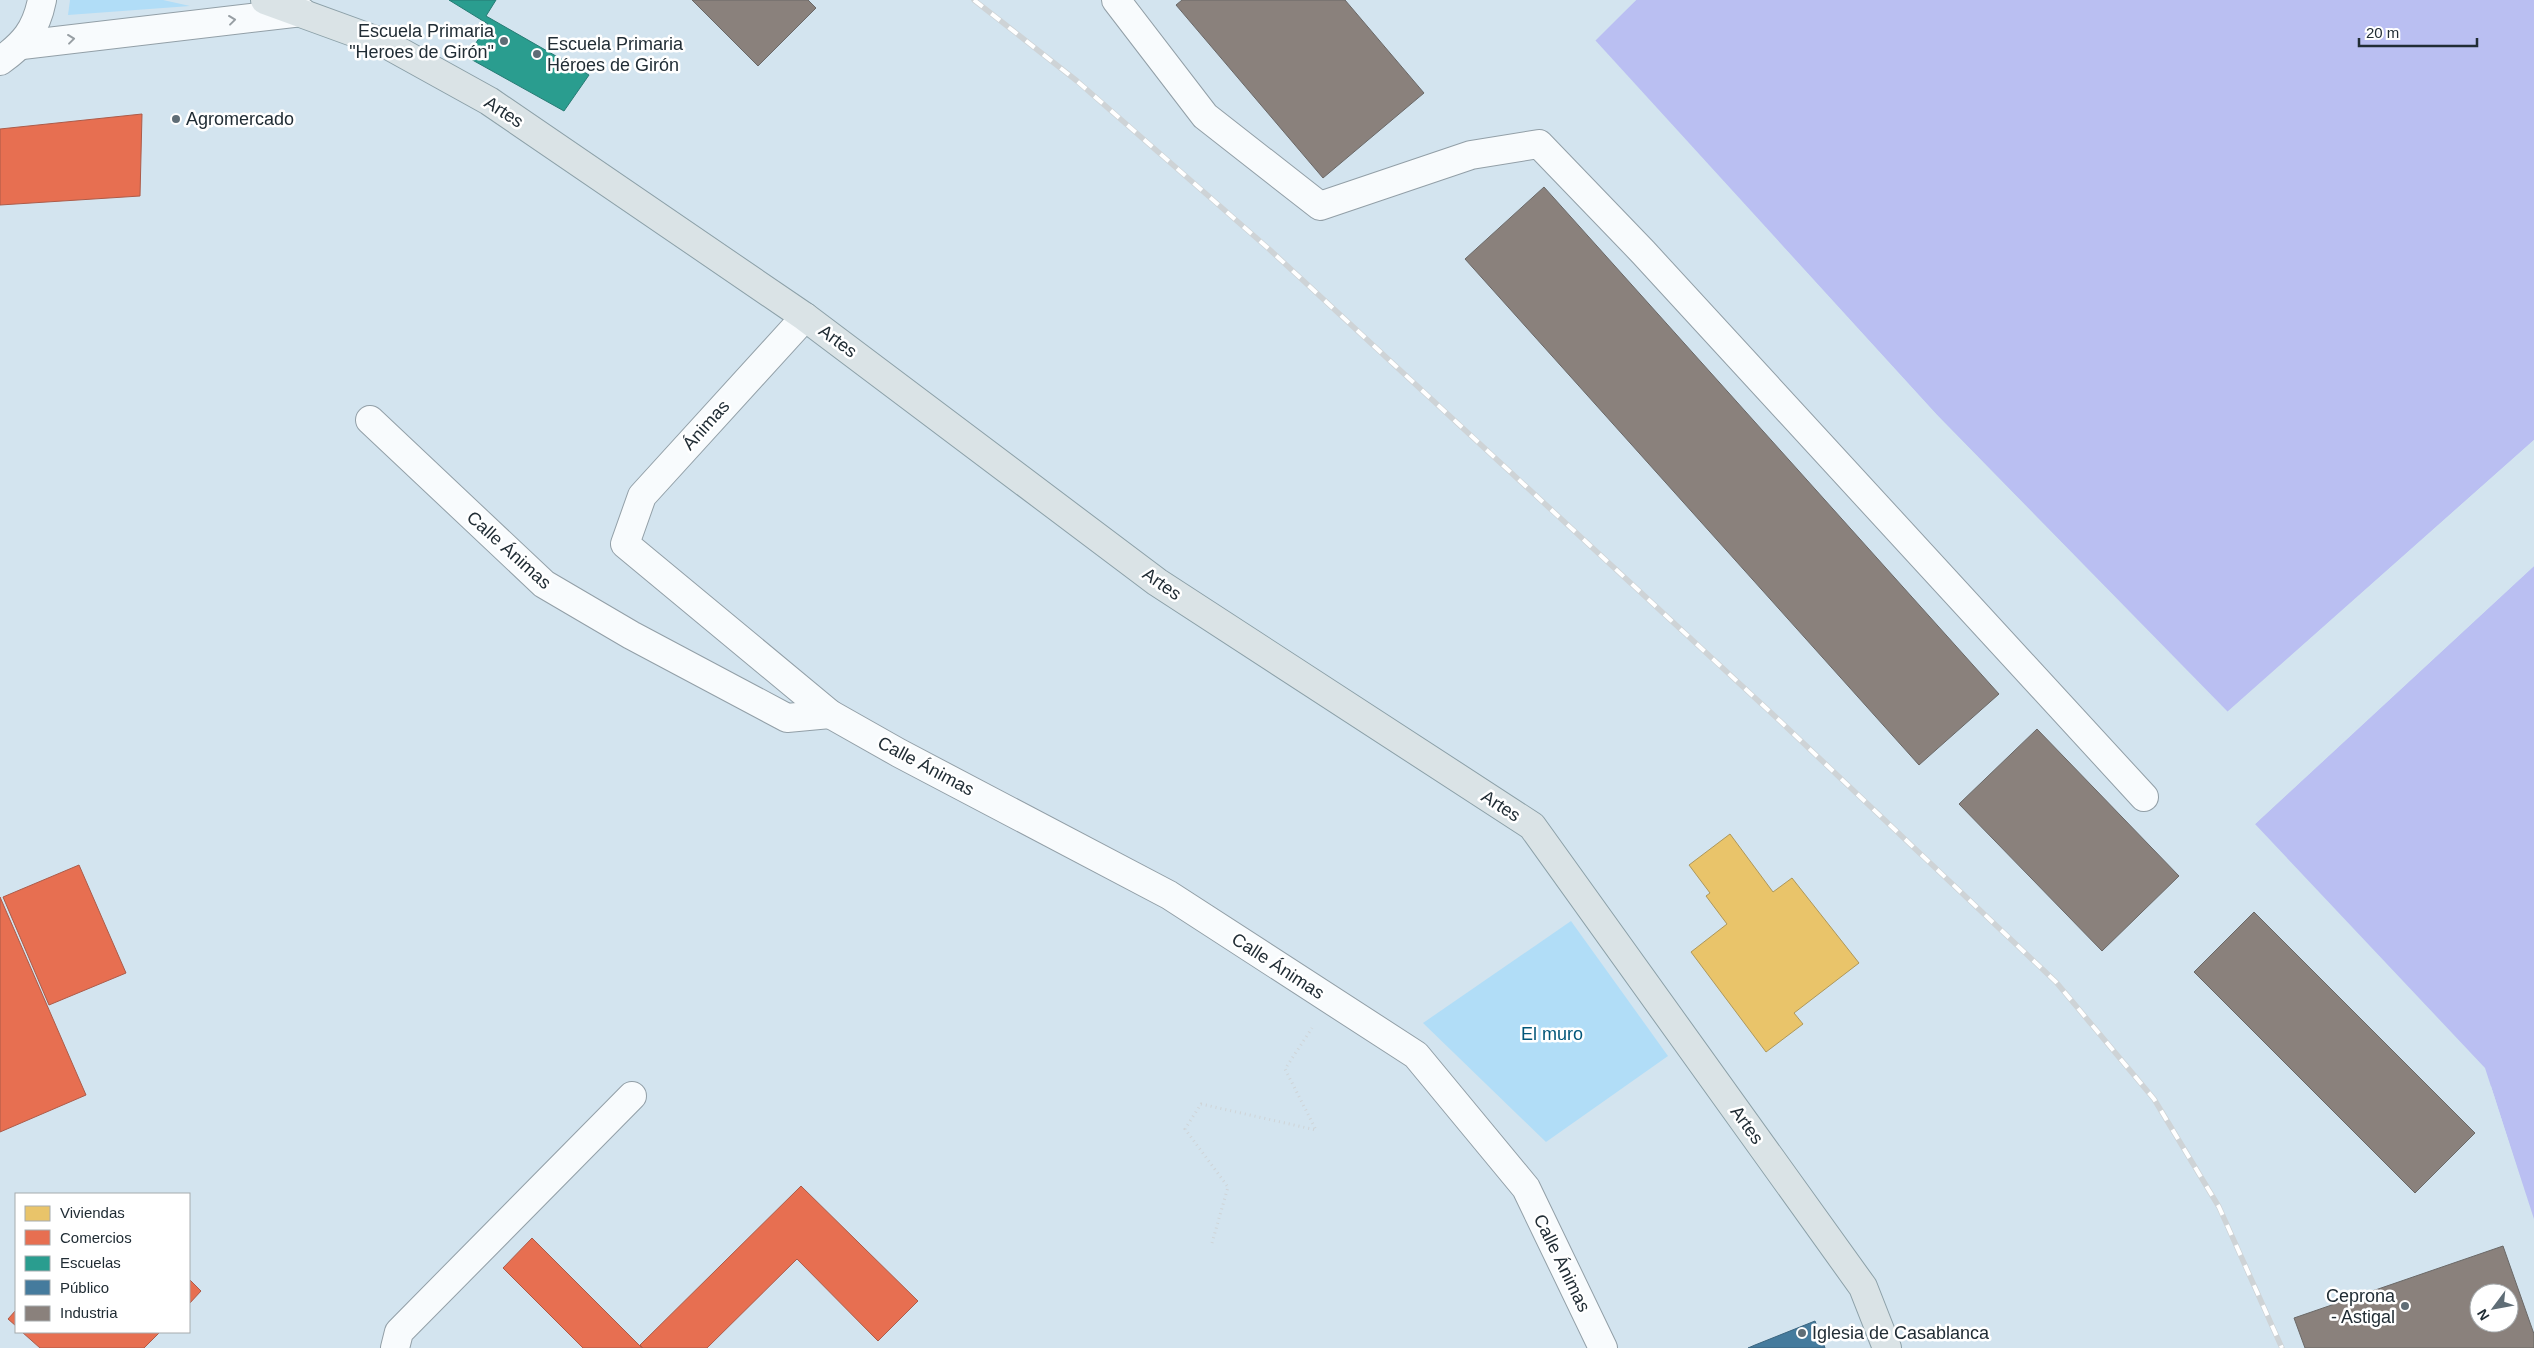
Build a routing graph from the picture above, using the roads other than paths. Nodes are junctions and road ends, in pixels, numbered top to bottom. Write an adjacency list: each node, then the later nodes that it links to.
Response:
1 (42, 0): 5 (street)
2 (265, 0): 4 (main road, Artes)
3 (1116, 0): 11 (street)
4 (302, 12): 5 (street, one-way to 4); 7 (main road, Artes)
5 (22, 45): 6 (street)
6 (0, 61)
7 (805, 317): 9 (street, Ánimas); 15 (main road, Artes)
8 (370, 420): 10 (street, Calle Ánimas)
9 (626, 544): 10 (street, Calle Ánimas)
10 (830, 714): 14 (street, Calle Ánimas)
11 (2144, 797)
12 (632, 1096): 13 (street)
13 (395, 1348)
14 (1603, 1348)
15 (1887, 1348)

